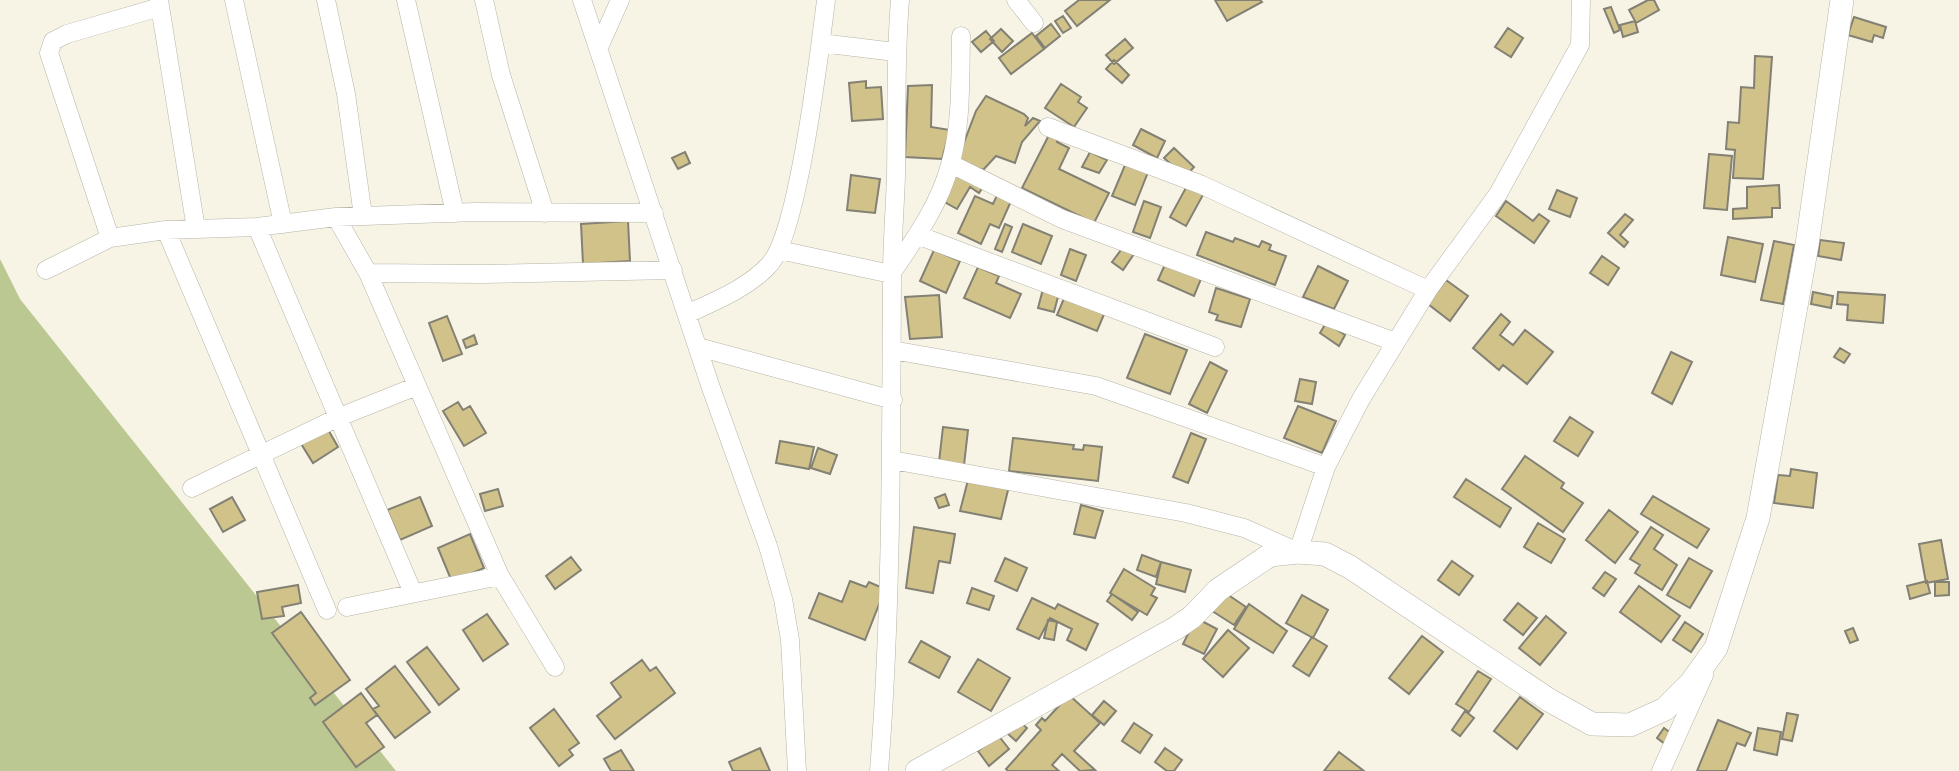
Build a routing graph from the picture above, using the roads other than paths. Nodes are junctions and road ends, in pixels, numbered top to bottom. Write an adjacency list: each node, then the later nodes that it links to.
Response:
1 (234, 0): 25 (street)
2 (326, 0): 23 (street)
3 (406, 0): 20 (street)
4 (484, 0): 21 (street)
5 (582, 0): 16 (street)
6 (620, 0): 16 (street)
7 (826, 0): 15 (street)
8 (900, 0): 17 (street)
9 (1016, 0): 13 (street)
10 (1581, 0): 36 (street)
11 (1842, 0): 54 (main road)
12 (160, 4): 27 (street); 30 (street)
13 (1034, 23)
14 (961, 36): 19 (street)
15 (821, 43): 17 (street); 31 (street)
16 (599, 47): 22 (street)
17 (895, 52): 35 (street)
18 (1048, 127): 36 (street)
19 (951, 164): 29 (street); 38 (street)
20 (455, 213): 21 (street); 23 (street)
21 (545, 213): 22 (street)
22 (654, 213): 33 (street)
23 (363, 216): 24 (street)
24 (336, 217): 25 (street); 34 (street)
25 (283, 224): 26 (street)
26 (257, 227): 27 (street); 44 (street)
27 (196, 229): 28 (street)
28 (166, 230): 30 (street); 45 (street)
29 (917, 235): 35 (street); 40 (street)
30 (110, 238): 32 (street)
31 (779, 250): 35 (street); 37 (street)
32 (46, 270)
33 (673, 270): 34 (street); 37 (street)
34 (368, 273): 42 (street)
35 (891, 274): 41 (street)
36 (1428, 290): 38 (street)
37 (687, 314): 39 (street)
38 (1395, 342): 47 (street)
39 (698, 347): 43 (street); 56 (street)
40 (1214, 347)
41 (892, 350): 43 (street); 47 (street)
42 (417, 386): 44 (street); 50 (street)
43 (893, 400): 46 (street)
44 (337, 418): 45 (street); 51 (street)
45 (261, 454): 48 (street); 53 (street)
46 (892, 460): 49 (street); 57 (street)
47 (1326, 467): 49 (street)
48 (192, 488)
49 (1298, 552): 54 (main road); 58 (main road)
50 (500, 576): 51 (street); 55 (street)
51 (413, 593): 52 (street)
52 (347, 607)
53 (327, 610)
54 (1716, 648): 59 (street)
55 (555, 667)
56 (797, 771)
57 (879, 771)
58 (917, 771)
59 (1661, 771)

